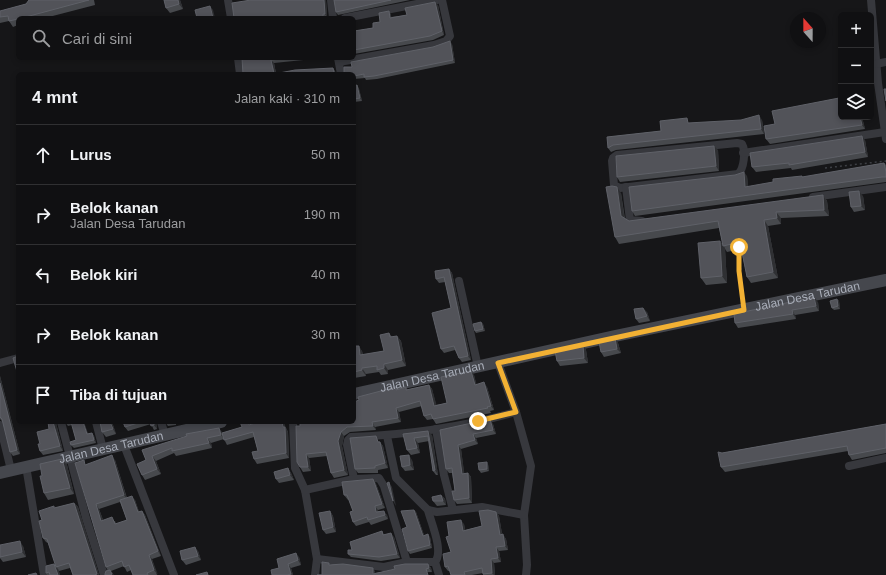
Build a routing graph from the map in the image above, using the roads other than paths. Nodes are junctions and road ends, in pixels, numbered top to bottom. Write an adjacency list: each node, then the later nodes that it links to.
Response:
1 (228, 0): 6 (street)
2 (331, 0): 7 (street)
3 (437, 0): 8 (street)
4 (442, 0): 9 (street)
5 (871, 0): 13 (street)
6 (231, 16)
7 (333, 16)
8 (355, 16)
9 (356, 58)
10 (238, 60): 14 (street)
11 (339, 60): 15 (street)
12 (886, 62): 13 (street)
13 (876, 64): 16 (street)
14 (240, 72)
15 (341, 72)
16 (883, 91): 17 (street)
17 (885, 132): 18 (street)
18 (743, 153): 19 (street); 19 (street)
19 (626, 187): 22 (street)
20 (886, 187): 21 (street)
21 (801, 199)
22 (653, 219)
23 (886, 280): 27 (street, Jalan Desa Tarudan)
24 (459, 281): 28 (street)
25 (16, 359): 26 (street)
26 (0, 363)
27 (498, 363): 28 (street, Jalan Desa Tarudan); 30 (street)
28 (478, 367): 29 (street, Jalan Desa Tarudan)
29 (356, 394)
30 (512, 413): 38 (street); 52 (street)
31 (62, 424): 43 (street)
32 (96, 424): 42 (street)
33 (162, 424): 39 (street)
34 (204, 424): 37 (street, Jalan Desa Tarudan)
35 (293, 424): 49 (street)
36 (0, 425): 47 (street)
37 (179, 427): 39 (street, Jalan Desa Tarudan)
38 (436, 429): 40 (street); 51 (street)
39 (165, 435): 41 (street, Jalan Desa Tarudan)
40 (387, 436): 48 (street); 50 (street)
41 (124, 445): 42 (street, Jalan Desa Tarudan); 58 (street)
42 (103, 450): 43 (street, Jalan Desa Tarudan)
43 (70, 458): 45 (street, Jalan Desa Tarudan); 57 (street)
44 (886, 458): 46 (street)
45 (26, 466): 47 (street, Jalan Desa Tarudan); 56 (street)
46 (849, 466)
47 (5, 472)
48 (354, 479): 49 (street); 54 (street)
49 (305, 490): 53 (street)
50 (428, 510): 51 (street); 55 (street)
51 (453, 510): 52 (street)
52 (524, 515): 61 (street)
53 (317, 559): 54 (street); 59 (street)
54 (407, 562): 55 (street)
55 (435, 562): 60 (street)
56 (44, 575)
57 (104, 575)
58 (174, 575)
59 (315, 575)
60 (439, 575)
61 (526, 575)

